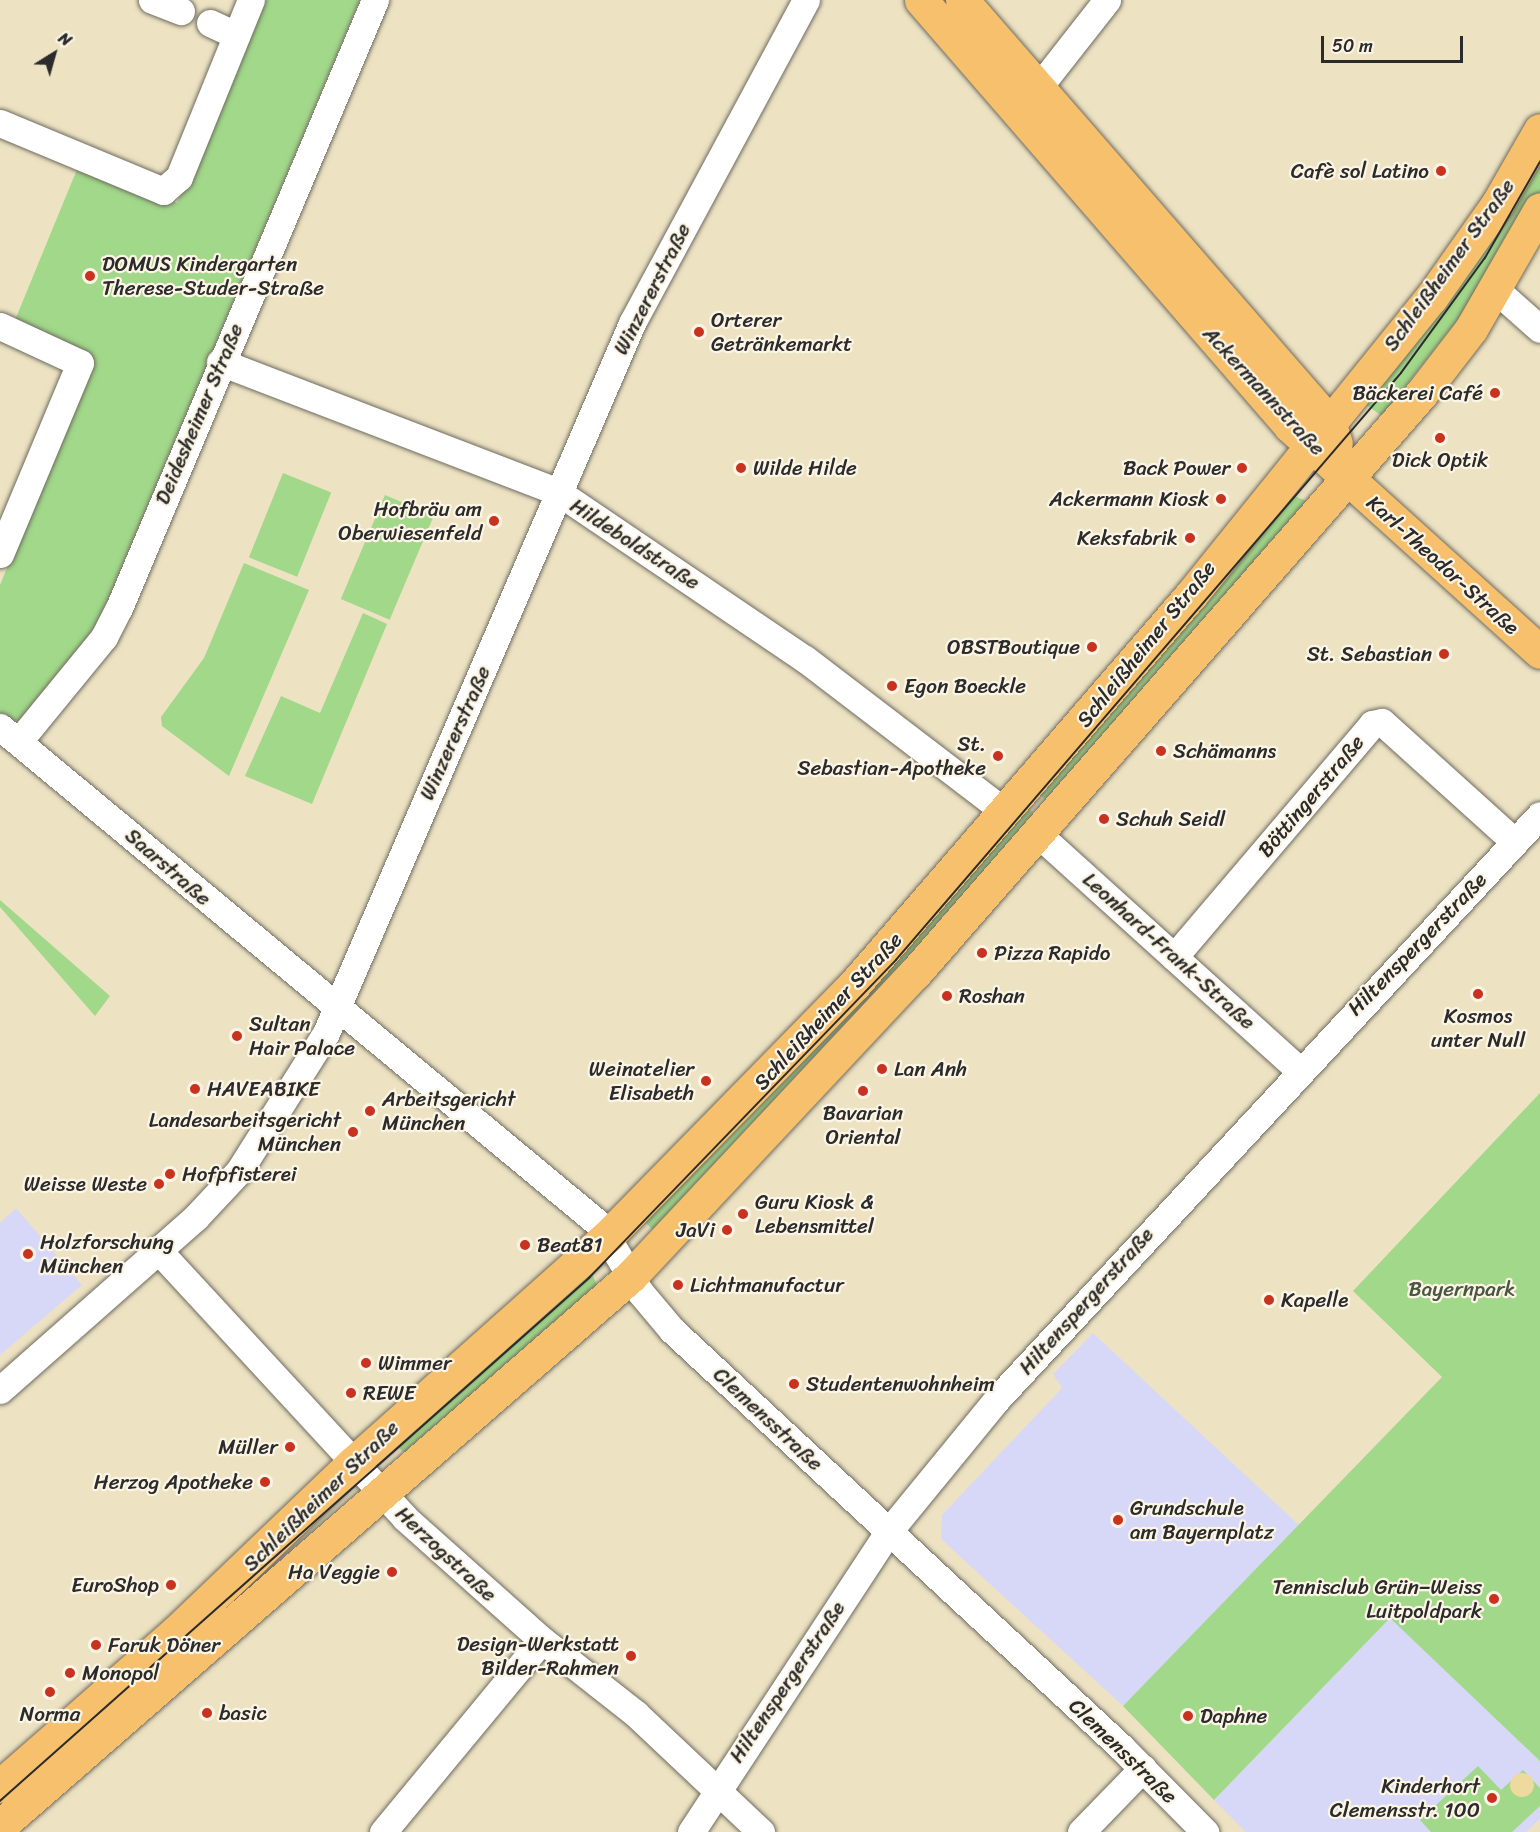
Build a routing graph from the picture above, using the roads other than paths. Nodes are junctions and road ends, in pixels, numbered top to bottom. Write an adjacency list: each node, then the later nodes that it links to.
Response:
1 (152, 0): 8 (street)
2 (251, 0): 10 (street)
3 (375, 0): 18 (street, Deidesheimer Straße)
4 (806, 0): 21 (street, Winzererstraße)
5 (921, 0): 19 (main road, Ackermannstraße)
6 (962, 0): 11 (main road, Ackermannstraße)
7 (1107, 0): 11 (street)
8 (181, 11)
9 (210, 23): 10 (street)
10 (236, 35): 12 (street)
11 (1038, 88): 19 (main road, Ackermannstraße)
12 (0, 123)
13 (1540, 130): 19 (main road, Schleißheimer Straße)
14 (1540, 209): 15 (main road, Schleißheimer Straße)
15 (1495, 289): 17 (street); 20 (main road, Schleißheimer Straße)
16 (0, 326): 22 (street)
17 (1540, 329)
18 (220, 362): 21 (street, Hildeboldstraße); 24 (street, Deidesheimer Straße)
19 (1319, 433): 20 (main road, Ackermannstraße); 25 (main road, Schleißheimer Straße)
20 (1347, 476): 23 (main road, Karl-Theodor-Straße); 27 (main road, Schleißheimer Straße)
21 (558, 492): 25 (street, Hildeboldstraße); 30 (street, Winzererstraße)
22 (0, 554)
23 (1540, 652)
24 (10, 734): 30 (street, Saarstraße)
25 (1004, 811): 32 (main road, Schleißheimer Straße)
26 (1540, 816): 28 (street, Hiltenspergerstraße)
27 (1038, 834): 29 (street, Leonhard-Frank-Straße); 34 (main road, Schleißheimer Straße)
28 (1515, 842): 29 (street, Böttingerstraße); 31 (street, Hiltenspergerstraße)
29 (1174, 957): 31 (street, Leonhard-Frank-Straße)
30 (336, 1007): 32 (street, Clemensstraße); 33 (street, Winzererstraße)
31 (1298, 1069): 38 (street, Hiltenspergerstraße)
32 (609, 1235): 34 (street, Clemensstraße); 36 (main road, Schleißheimer Straße)
33 (158, 1250): 35 (street, Winzererstraße); 36 (street, Herzogstraße)
34 (631, 1276): 37 (main road, Schleißheimer Straße); 38 (street, Clemensstraße)
35 (0, 1390)
36 (353, 1463): 37 (street, Herzogstraße); 41 (main road, Schleißheimer Straße)
37 (384, 1496): 39 (street, Herzogstraße); 43 (main road, Schleißheimer Straße)
38 (889, 1531): 40 (street, Clemensstraße); 42 (street, Hiltenspergerstraße)
39 (542, 1640): 42 (street, Herzogstraße); 44 (street)
40 (1143, 1768): 47 (street); 48 (street, Clemensstraße)
41 (0, 1786)
42 (716, 1788): 45 (street, Hiltenspergerstraße); 46 (street, Herzogstraße)
43 (0, 1826)
44 (383, 1832)
45 (691, 1832)
46 (760, 1832)
47 (1081, 1832)
48 (1205, 1832)

